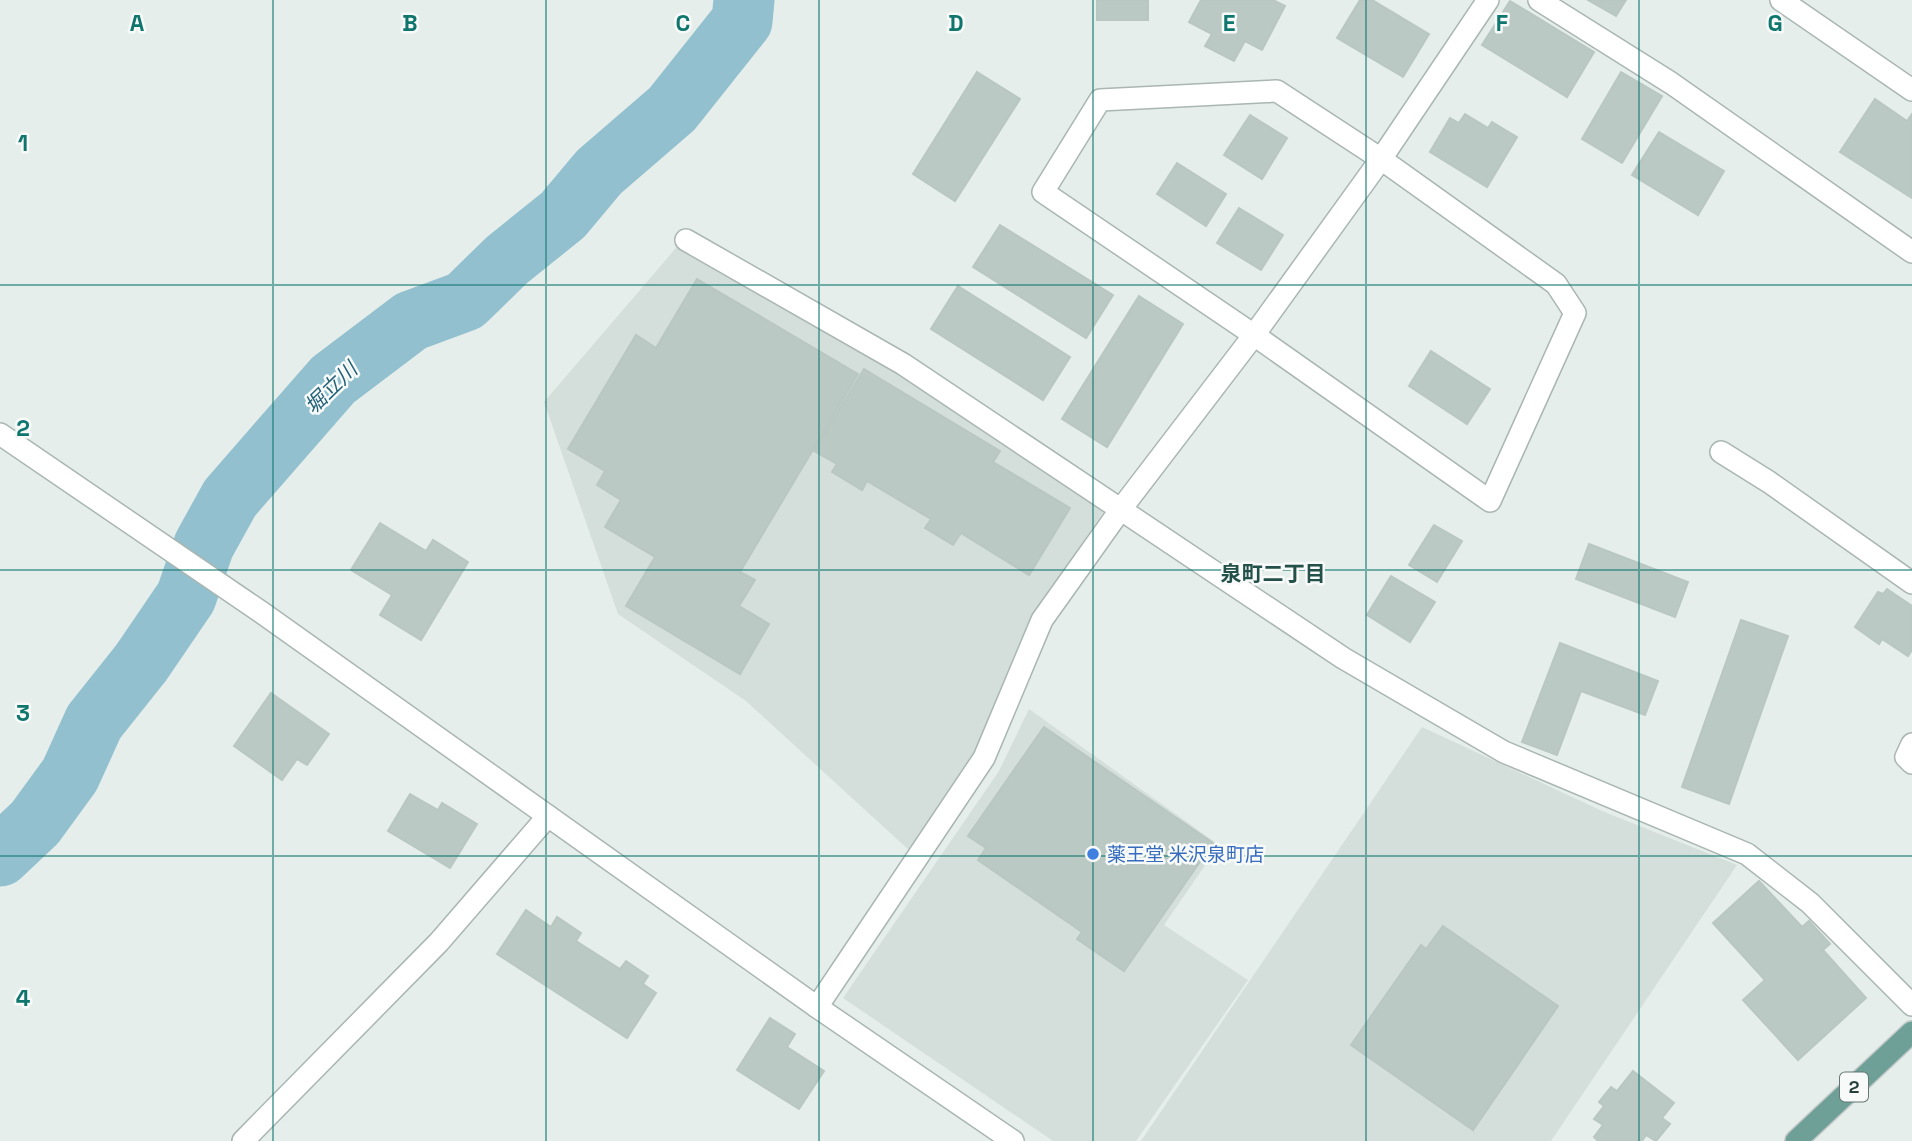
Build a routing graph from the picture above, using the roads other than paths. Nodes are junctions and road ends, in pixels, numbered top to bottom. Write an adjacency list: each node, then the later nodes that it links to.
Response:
1 (1488, 0): 5 (street)
2 (1539, 0): 7 (street)
3 (1781, 0): 4 (street)
4 (1912, 90)
5 (1381, 159): 8 (street); 8 (street); 8 (street)
6 (686, 240): 11 (street)
7 (1912, 252)
8 (1254, 335): 11 (street)
9 (0, 434): 15 (street)
10 (1721, 452): 12 (street)
11 (1121, 509): 16 (street); 17 (street)
12 (1912, 583)
13 (1912, 744): 14 (street)
14 (1912, 763)
15 (548, 816): 17 (street); 19 (street)
16 (1912, 1005)
17 (817, 1007): 20 (street)
18 (1912, 1032): 21 (main road, 2)
19 (243, 1141)
20 (1013, 1141)
21 (1796, 1141)

